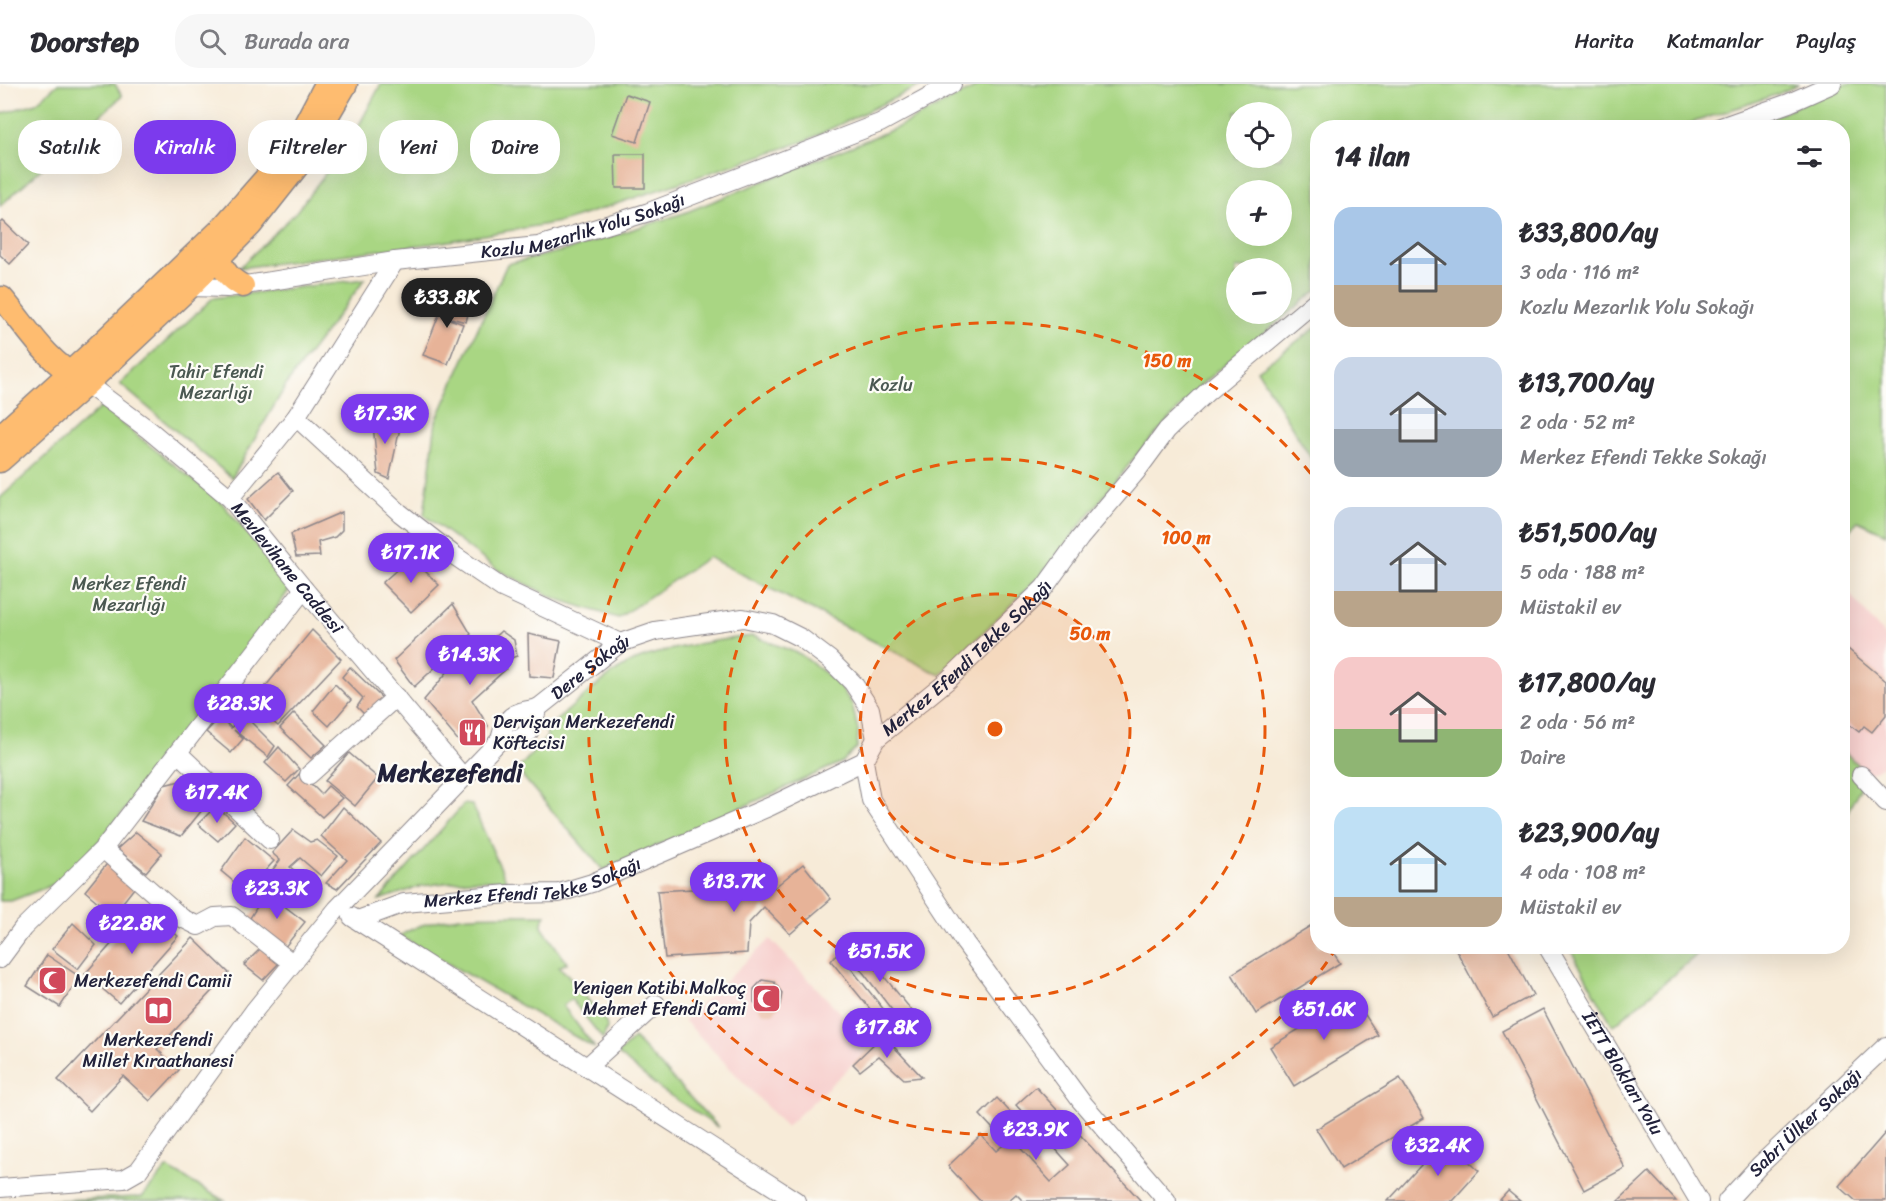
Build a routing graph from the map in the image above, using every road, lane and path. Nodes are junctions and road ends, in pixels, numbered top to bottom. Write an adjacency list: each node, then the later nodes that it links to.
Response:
1 (326, 84): 8 (main road)
2 (346, 84): 6 (main road)
3 (952, 84): 7 (street, Kozlu Mezarlık Yolu Sokağı)
4 (1832, 84): 5 (street)
5 (1741, 120)
6 (219, 258): 9 (main road); 10 (main road)
7 (395, 261): 9 (street, Kozlu Mezarlık Yolu Sokağı); 14 (street)
8 (167, 281): 10 (main road); 13 (main road)
9 (243, 286): 10 (street, Kozlu Mezarlık Yolu Sokağı)
10 (190, 287): 13 (main road)
11 (2, 298): 13 (main road)
12 (1310, 306): 21 (street, Merkez Efendi Tekke Sokağı)
13 (78, 379): 15 (main road); 16 (main road); 17 (street, Mevlevihane Caddesi)
14 (296, 417): 17 (street); 19 (street)
15 (0, 436)
16 (0, 461)
17 (230, 498): 18 (street, Mevlevihane Caddesi)
18 (304, 589): 20 (street, Mevlevihane Caddesi); 22 (street)
19 (620, 643): 21 (street, Dere Sokağı); 26 (street, Dere Sokağı)
20 (396, 697): 24 (street); 26 (street, Mevlevihane Caddesi)
21 (876, 740): 23 (street, Merkez Efendi Tekke Sokağı)
22 (178, 753): 28 (street); 29 (street)
23 (864, 761): 31 (street, Merkez Efendi Tekke Sokağı); 40 (street)
24 (309, 775)
25 (1861, 775): 27 (street)
26 (463, 777): 30 (street)
27 (1886, 802)
28 (270, 840)
29 (103, 849): 33 (street); 34 (street)
30 (337, 909): 31 (street); 34 (street)
31 (358, 920): 37 (street)
32 (1552, 954): 41 (street, İETT Blokları Yolu)
33 (0, 959)
34 (292, 963): 38 (street)
35 (656, 1004): 37 (street)
36 (1886, 1046): 42 (street, Sabri Ülker Sokağı)
37 (587, 1067): 39 (street)
38 (0, 1188)
39 (796, 1201)
40 (1167, 1201)
41 (1699, 1201)
42 (1727, 1201)

